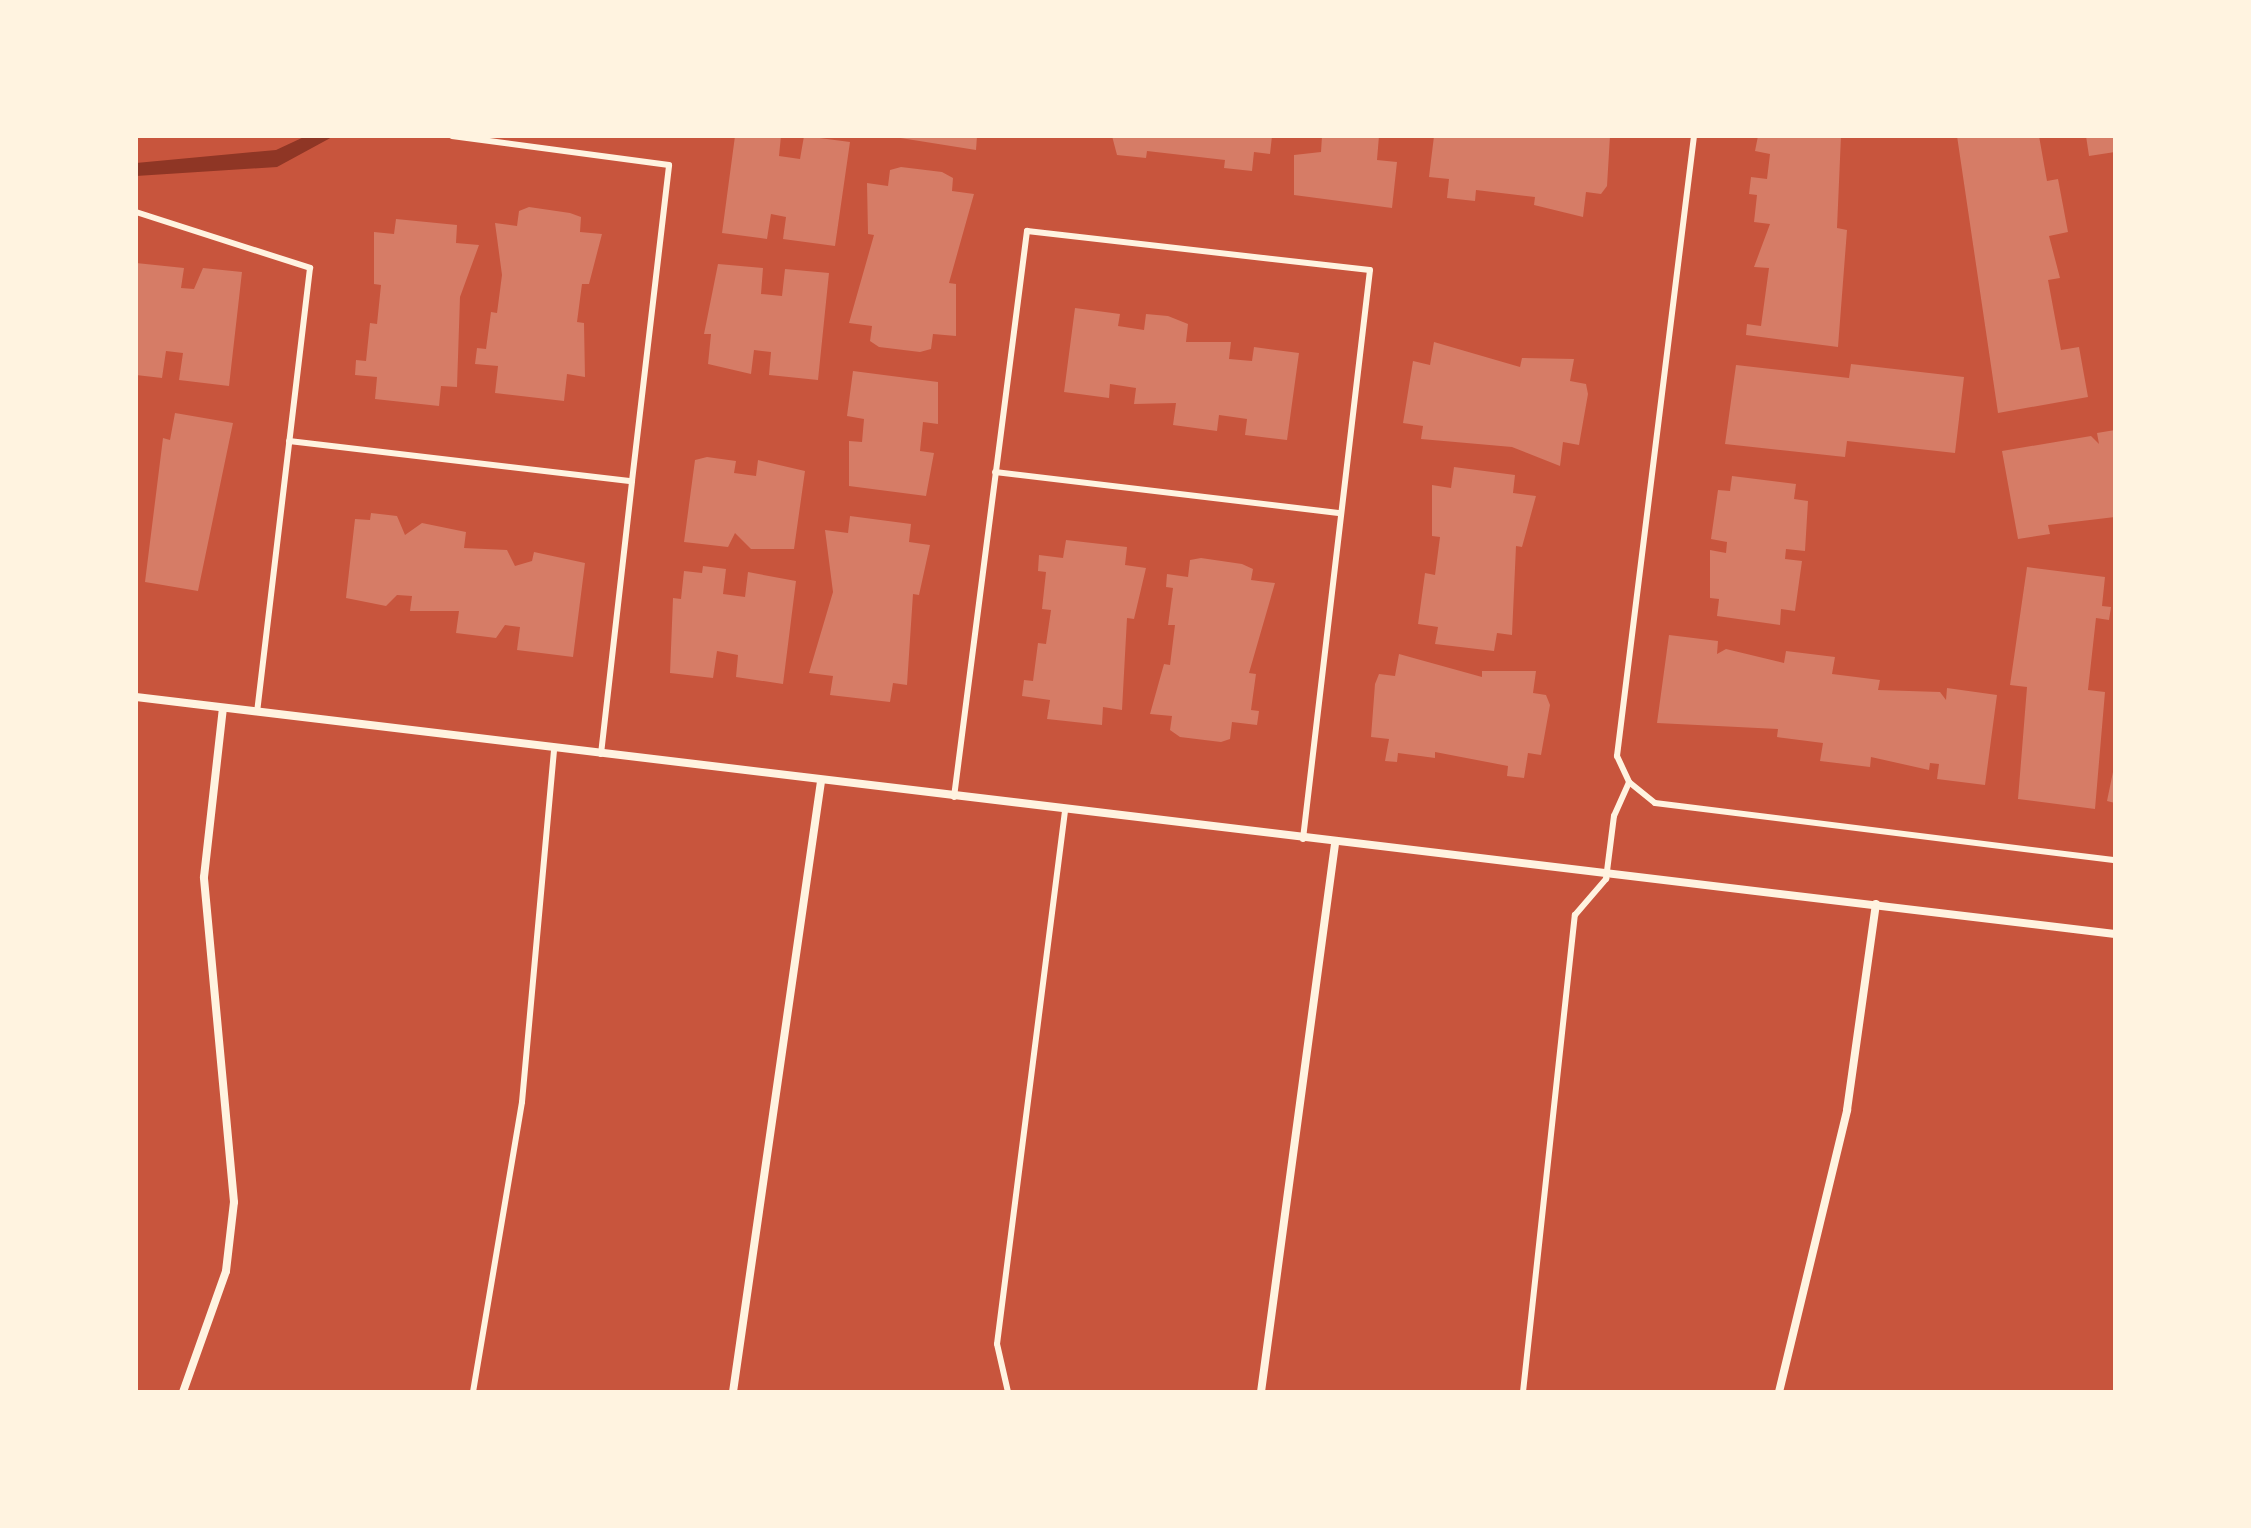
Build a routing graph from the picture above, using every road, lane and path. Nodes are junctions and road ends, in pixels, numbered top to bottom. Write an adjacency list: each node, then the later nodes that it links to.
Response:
1 (452, 136): 6 (lane)
2 (1694, 136): 14 (lane)
3 (136, 212): 4 (lane)
4 (289, 441): 6 (lane); 10 (lane)
5 (995, 472): 7 (lane); 7 (lane); 15 (lane)
6 (632, 481): 12 (lane)
7 (1341, 513): 17 (lane)
8 (136, 697): 9 (street)
9 (223, 708): 10 (street); 23 (street)
10 (257, 712): 11 (street)
11 (554, 748): 12 (street); 24 (lane)
12 (601, 754): 13 (street)
13 (821, 781): 15 (street); 25 (street)
14 (1629, 782): 19 (lane); 20 (lane)
15 (954, 797): 16 (street)
16 (1065, 811): 17 (street); 26 (lane)
17 (1303, 840): 18 (street)
18 (1335, 844): 20 (street); 27 (street)
19 (2115, 860)
20 (1606, 879): 21 (street); 28 (lane)
21 (1876, 904): 22 (street); 29 (street)
22 (2115, 934)
23 (183, 1392)
24 (473, 1392)
25 (733, 1392)
26 (1008, 1392)
27 (1261, 1392)
28 (1523, 1392)
29 (1779, 1392)

